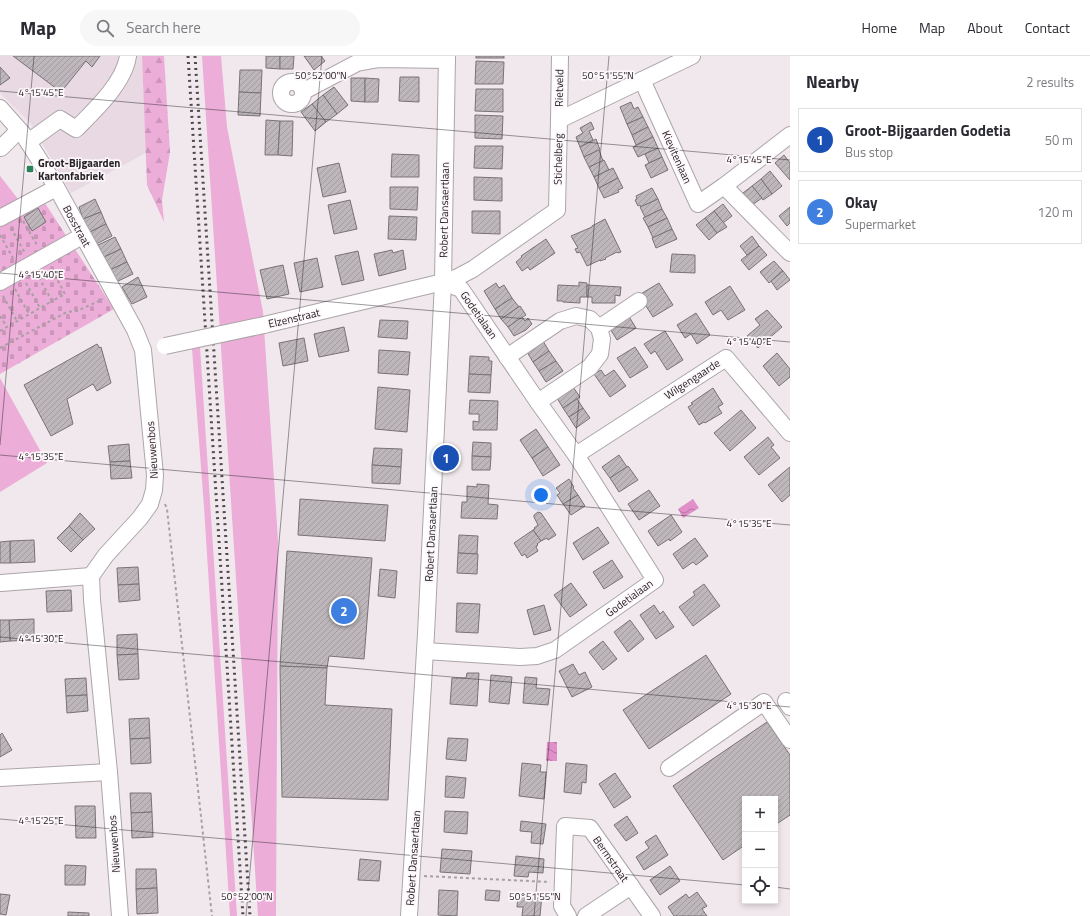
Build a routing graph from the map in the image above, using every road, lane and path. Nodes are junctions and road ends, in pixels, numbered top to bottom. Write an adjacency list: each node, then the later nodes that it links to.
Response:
1 (128, 56): 11 (street)
2 (560, 56): 9 (street, Rietveld)
3 (692, 56): 6 (street, Stichelberg)
4 (377, 57): 5 (street); 7 (street)
5 (447, 58): 19 (street, Robert Dansaertlaan)
6 (642, 80): 9 (street, Stichelberg); 13 (street, Kievitenlaan)
7 (304, 91)
8 (0, 108): 11 (street, Bosstraat)
9 (559, 120): 19 (street, Stichelberg)
10 (790, 135): 13 (street, Kievitenlaan)
11 (24, 136): 12 (street); 14 (street, Bosstraat)
12 (0, 147)
13 (724, 186): 17 (street)
14 (56, 188): 15 (street); 16 (street, Bosstraat)
15 (0, 218)
16 (82, 236): 18 (street); 21 (street, Bosstraat)
17 (790, 253)
18 (0, 282)
19 (443, 282): 28 (street, Elzenstraat, bridge); 29 (street, Godetialaan); 36 (street, Robert Dansaertlaan)
20 (0, 291): 24 (path)
21 (114, 292): 27 (path); 28 (street, Bosstraat)
22 (639, 301): 26 (street)
23 (0, 316): 25 (path)
24 (17, 321)
25 (6, 327)
26 (599, 328): 29 (street); 30 (street)
27 (0, 348)
28 (144, 350): 33 (street, Nieuwenbos)
29 (507, 357): 30 (street, Godetialaan)
30 (538, 402): 32 (street, Godetialaan)
31 (790, 433): 32 (street, Wilgengaarde)
32 (576, 455): 36 (street, Godetialaan)
33 (154, 490): 34 (street, Nieuwenbos); 45 (path)
34 (91, 576): 35 (street); 39 (street, Nieuwenbos)
35 (1, 584)
36 (425, 652): 41 (street, Robert Dansaertlaan)
37 (790, 740): 38 (street)
38 (669, 768)
39 (109, 772): 40 (street); 44 (street, Nieuwenbos)
40 (0, 778)
41 (412, 876): 42 (path); 46 (street, Robert Dansaertlaan)
42 (563, 882): 43 (street, Bermstraat); 47 (street, Bermstraat)
43 (631, 886): 48 (street, Bermstraat); 49 (street, Bermstraat)
44 (120, 916)
45 (212, 916)
46 (409, 916)
47 (568, 916)
48 (586, 916)
49 (652, 916)

